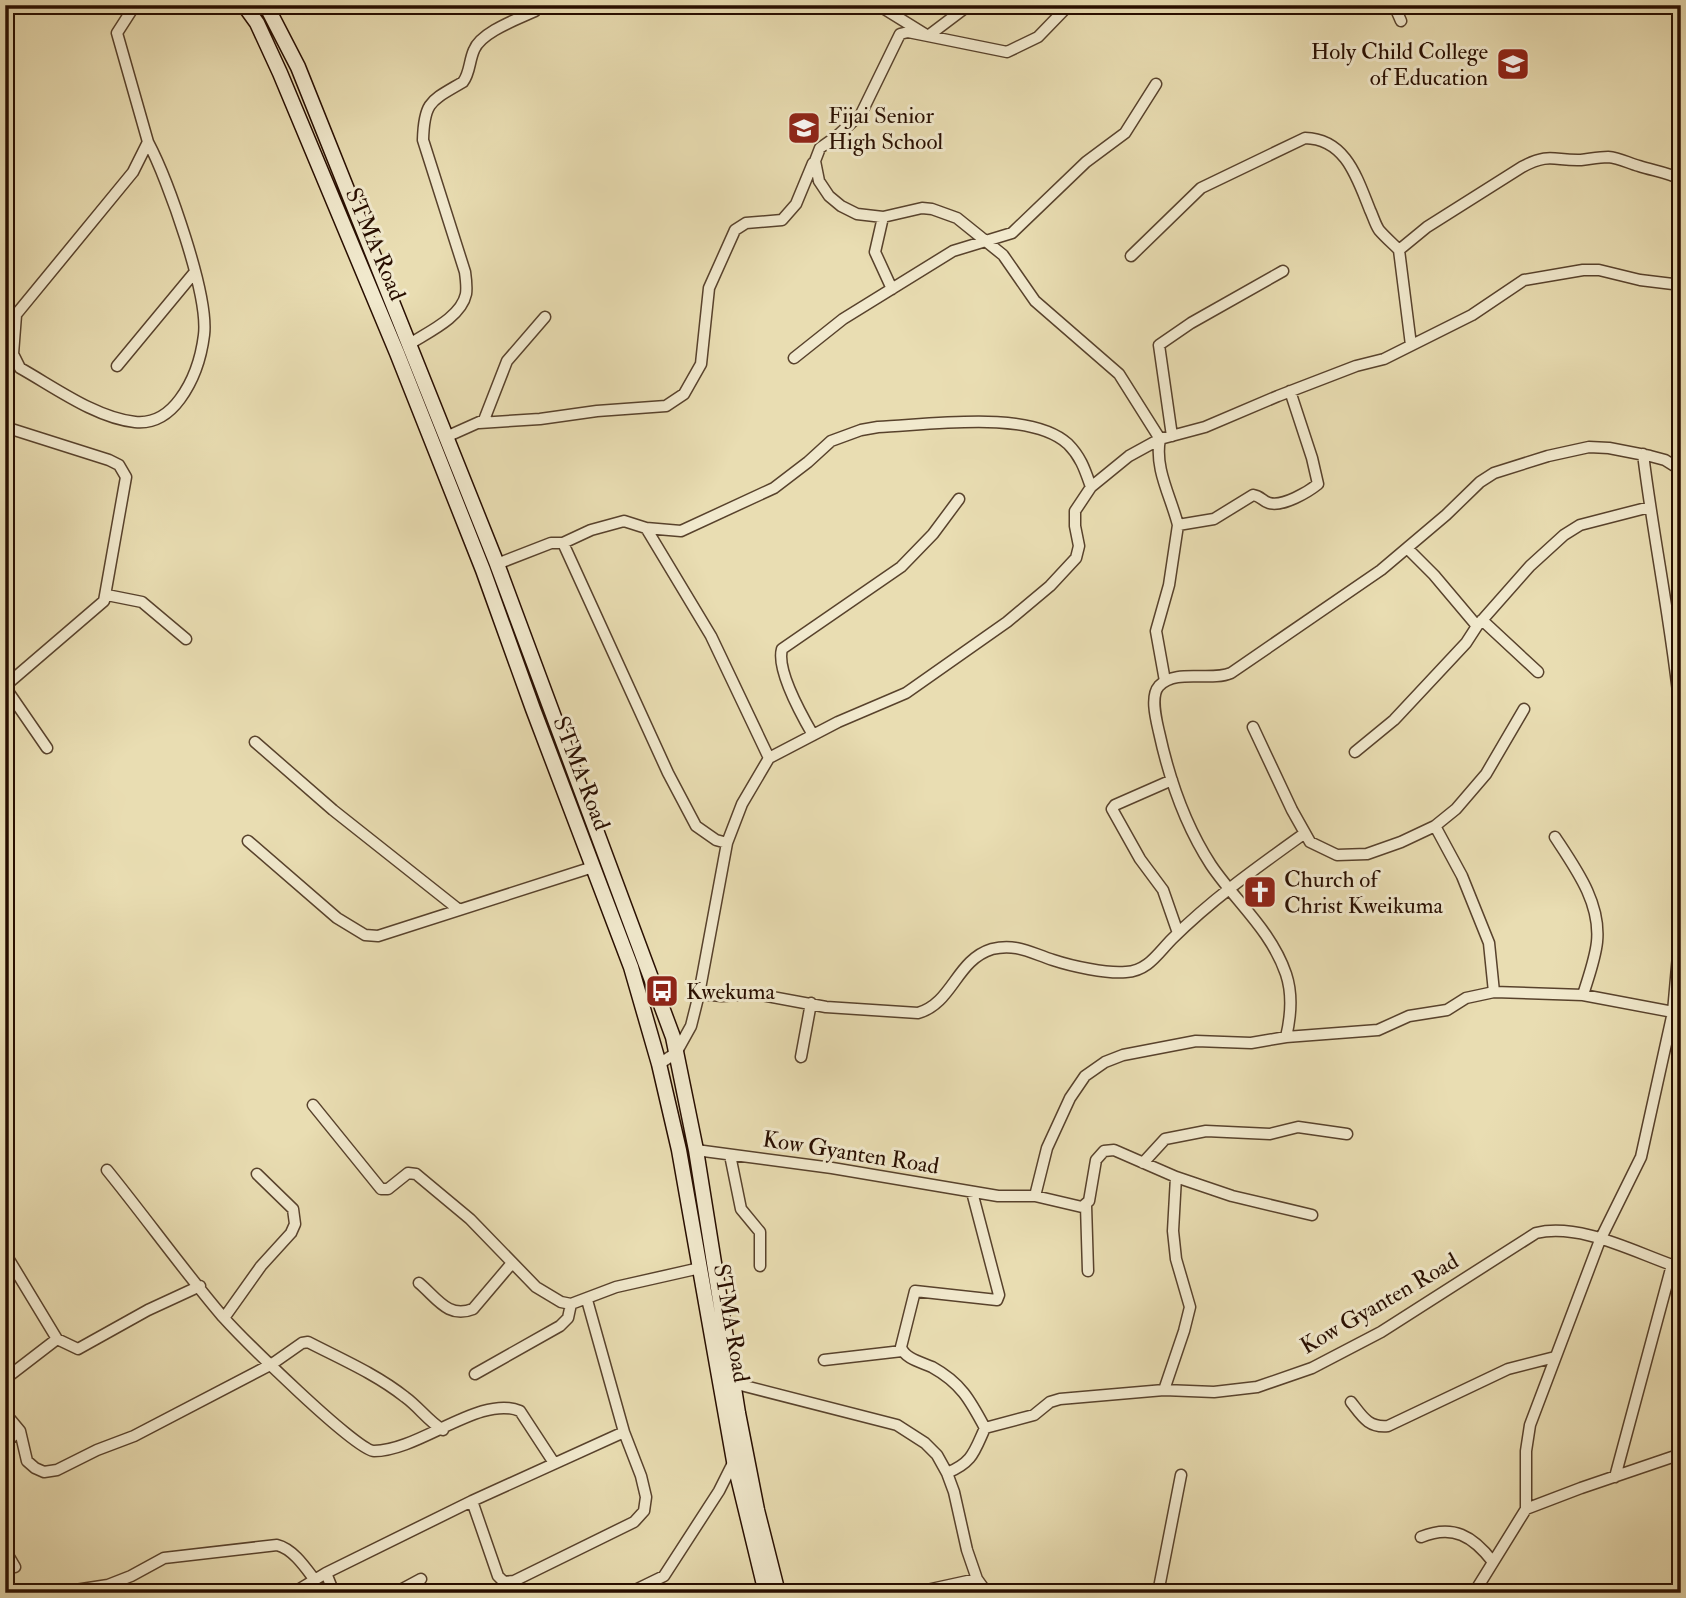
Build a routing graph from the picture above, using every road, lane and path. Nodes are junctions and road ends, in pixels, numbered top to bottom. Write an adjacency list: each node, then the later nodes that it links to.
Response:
1 (135, 5): 12 (street)
2 (244, 5): 66 (main road, STMA Road)
3 (266, 5): 26 (main road, STMA Road)
4 (538, 5): 26 (street)
5 (878, 5): 10 (street)
6 (969, 5): 10 (street)
7 (1069, 5): 10 (street)
8 (1394, 5): 9 (street)
9 (1401, 21)
10 (928, 36): 13 (street)
11 (1156, 84): 16 (street)
12 (148, 142): 20 (street); 23 (street)
13 (820, 148): 15 (street); 31 (street)
14 (1681, 179): 17 (street)
15 (883, 217): 16 (street); 22 (street)
16 (985, 240): 22 (street); 35 (street)
17 (1399, 250): 18 (street); 27 (street)
18 (1131, 256)
19 (1283, 271): 34 (street)
20 (194, 273): 23 (street); 29 (street)
21 (1681, 285): 27 (street)
22 (892, 289): 28 (street)
23 (16, 314): 25 (street)
24 (545, 317): 31 (street)
25 (5, 328)
26 (408, 345): 33 (main road, STMA Road)
27 (1411, 345): 30 (street)
28 (794, 358)
29 (117, 366)
30 (1290, 391): 34 (street); 41 (street)
31 (479, 423): 33 (street)
32 (5, 427): 46 (street)
33 (446, 436): 45 (main road, STMA Road)
34 (1172, 436): 35 (street)
35 (1160, 439): 38 (street); 41 (street)
36 (1643, 454): 37 (street); 40 (street); 44 (street)
37 (1681, 470)
38 (1091, 486): 42 (street); 55 (street)
39 (959, 499): 55 (street)
40 (1650, 507): 47 (street); 53 (street)
41 (1178, 525): 50 (street)
42 (646, 528): 43 (street); 59 (street)
43 (563, 543): 45 (street); 65 (street)
44 (1407, 548): 47 (street); 50 (street)
45 (497, 564): 77 (main road, STMA Road)
46 (107, 595): 48 (street); 51 (street)
47 (1479, 623): 49 (street); 58 (street)
48 (186, 639)
49 (1538, 672)
50 (1165, 681): 60 (street)
51 (5, 687): 57 (street)
52 (1524, 709): 61 (street)
53 (1681, 720)
54 (1253, 727): 62 (street)
55 (813, 735): 59 (street)
56 (255, 742): 68 (street)
57 (47, 748)
58 (1355, 752)
59 (769, 758): 65 (street)
60 (1172, 780): 67 (street); 70 (street)
61 (1435, 826): 62 (street); 71 (street)
62 (1305, 834): 67 (street)
63 (1555, 837): 73 (street)
64 (248, 841): 68 (street)
65 (726, 843): 72 (street)
66 (593, 867): 68 (street); 79 (main road, STMA Road)
67 (1230, 890): 70 (street); 76 (street)
68 (458, 909)
69 (1681, 921): 75 (street)
70 (1178, 933): 74 (street)
71 (1493, 992): 73 (street); 76 (street)
72 (699, 994): 74 (street); 77 (street)
73 (1583, 995): 75 (street)
74 (811, 1003): 78 (street)
75 (1673, 1012): 92 (street)
76 (1286, 1037): 89 (street)
77 (677, 1053): 79 (street); 82 (main road, STMA Road)
78 (801, 1057)
79 (659, 1064): 97 (main road, STMA Road)
80 (313, 1105): 94 (street)
81 (1347, 1134): 84 (street)
82 (696, 1150): 83 (street, Kow Gyanten Road); 111 (main road, STMA Road)
83 (730, 1155): 88 (street, Kow Gyanten Road); 96 (street)
84 (1143, 1163): 87 (street); 90 (street)
85 (107, 1170): 100 (street)
86 (257, 1174): 103 (street)
87 (1176, 1177): 91 (street); 112 (street)
88 (972, 1192): 89 (street, Kow Gyanten Road); 105 (street)
89 (1035, 1196): 90 (street, Kow Gyanten Road)
90 (1086, 1205): 98 (street)
91 (1312, 1215)
92 (1600, 1240): 95 (street, Kow Gyanten Road); 106 (street); 112 (street, Kow Gyanten Road)
93 (5, 1253): 104 (street)
94 (512, 1263): 99 (street); 102 (street)
95 (1676, 1265): 125 (street)
96 (760, 1266)
97 (700, 1268): 101 (street); 111 (main road, STMA Road)
98 (1088, 1271)
99 (419, 1283)
100 (200, 1286): 103 (street); 104 (street)
101 (587, 1300): 102 (street); 118 (street)
102 (571, 1304): 109 (street)
103 (224, 1318): 108 (street)
104 (57, 1339): 110 (street)
105 (902, 1351): 107 (street); 115 (street)
106 (1555, 1357): 113 (street); 127 (street)
107 (824, 1360)
108 (272, 1364): 116 (street); 116 (street); 117 (street)
109 (475, 1374)
110 (5, 1379)
111 (726, 1382): 121 (main road, STMA Road); 123 (street); 142 (main road, STMA Road)
112 (1164, 1390): 115 (street, Kow Gyanten Road)
113 (1351, 1402)
114 (5, 1413): 117 (street)
115 (985, 1428): 123 (street)
116 (443, 1430): 122 (street)
117 (20, 1431): 119 (street)
118 (624, 1432): 122 (street); 126 (street)
119 (5, 1442)
120 (1681, 1454): 125 (street)
121 (734, 1461): 140 (street); 141 (main road, STMA Road)
122 (554, 1463): 126 (street)
123 (947, 1473): 135 (street)
124 (1181, 1475): 145 (street)
125 (1615, 1478): 127 (street)
126 (472, 1501): 132 (street)
127 (1526, 1509): 130 (street)
128 (1421, 1537): 130 (street)
129 (5, 1550): 131 (street)
130 (1493, 1562): 146 (street)
131 (15, 1567)
132 (326, 1573): 133 (street); 138 (street)
133 (314, 1579): 136 (street); 137 (street)
134 (421, 1579): 139 (street)
135 (977, 1579): 143 (street); 144 (street)
136 (56, 1593)
137 (293, 1593)
138 (334, 1593)
139 (395, 1593)
140 (629, 1593)
141 (766, 1593)
142 (778, 1593)
143 (913, 1593)
144 (987, 1593)
145 (1158, 1593)
146 (1474, 1593)

